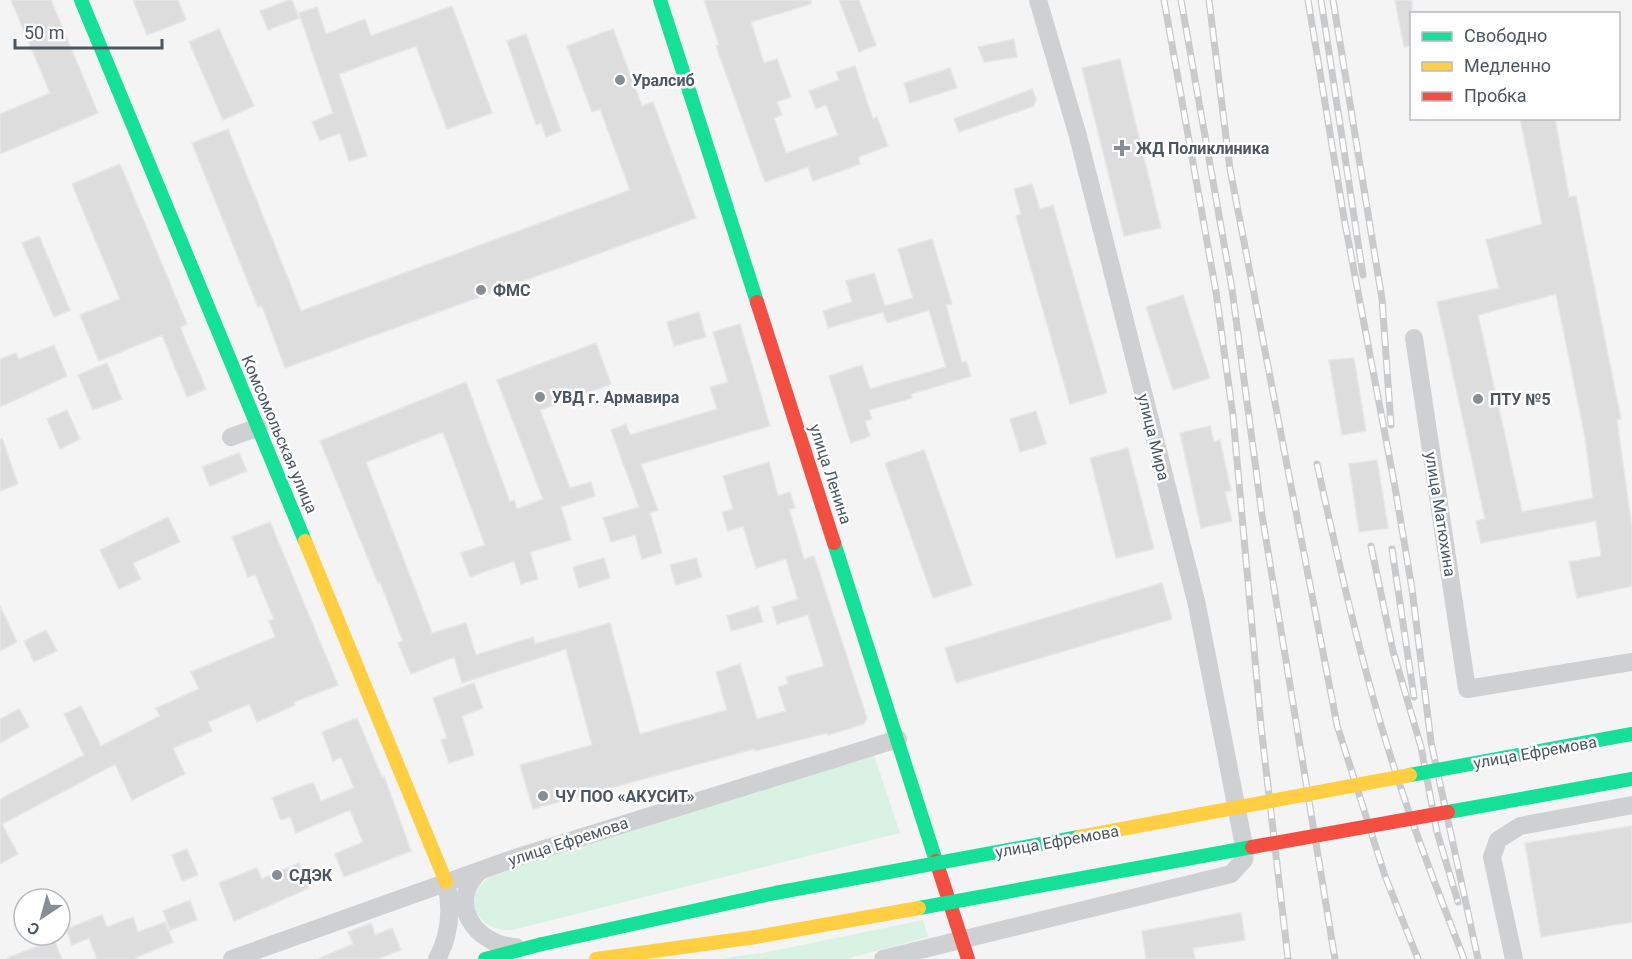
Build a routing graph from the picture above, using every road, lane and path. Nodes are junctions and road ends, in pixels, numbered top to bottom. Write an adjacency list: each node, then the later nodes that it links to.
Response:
1 (81, 0): 5 (main road, Комсомольская улица)
2 (660, 0): 9 (main road, улица Ленина)
3 (1038, 0): 15 (street, улица Мира)
4 (1414, 338): 7 (street, улица Матюхина)
5 (259, 427): 6 (street); 13 (main road, Комсомольская улица)
6 (231, 437)
7 (1632, 662)
8 (1632, 734): 16 (main road, улица Ефремова, bridge)
9 (898, 739): 12 (street, улица Ефремова); 15 (main road, улица Ленина)
10 (1632, 779): 20 (main road, bridge)
11 (1632, 805): 23 (street)
12 (482, 869): 13 (street, улица Ефремова); 14 (street)
13 (446, 882): 14 (street); 17 (street, улица Ефремова); 18 (street)
14 (472, 924): 16 (street)
15 (962, 940): 21 (street); 22 (main road, улица Ленина)
16 (535, 946): 19 (main road, улица Ефремова)
17 (232, 959)
18 (437, 959)
19 (485, 959)
20 (596, 959)
21 (884, 959)
22 (968, 959)
23 (1514, 959)

